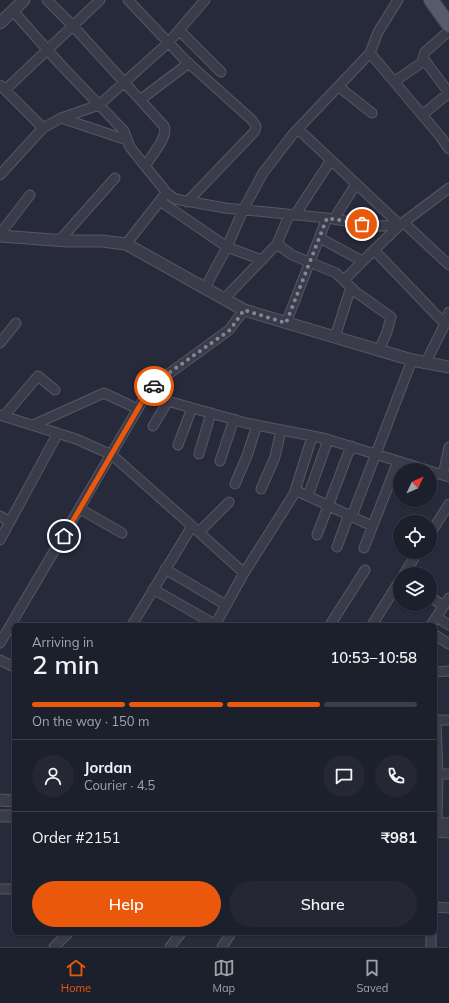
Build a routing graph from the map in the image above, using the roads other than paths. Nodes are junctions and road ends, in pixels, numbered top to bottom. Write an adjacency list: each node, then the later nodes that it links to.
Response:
1 (24, 0): 8 (street)
2 (47, 0): 10 (street)
3 (100, 0): 10 (street)
4 (128, 0): 14 (street)
5 (205, 0): 12 (street)
6 (398, 0): 16 (street)
7 (431, 0): 11 (main road)
8 (13, 11): 9 (street); 15 (street)
9 (0, 23)
10 (72, 25): 15 (street); 21 (street)
11 (449, 25)
12 (178, 30): 14 (street); 19 (street)
13 (449, 31): 17 (street)
14 (168, 43): 18 (street); 21 (street)
15 (47, 49): 23 (street); 26 (street)
16 (370, 53): 20 (street); 22 (street)
17 (424, 61): 20 (street); 24 (street)
18 (188, 63): 25 (street); 43 (street)
19 (221, 72)
20 (395, 81): 28 (street)
21 (124, 82): 25 (street); 26 (street)
22 (339, 87): 27 (street); 31 (street)
23 (2, 88): 30 (street)
24 (449, 93): 28 (street)
25 (140, 100): 35 (street)
26 (99, 105): 29 (street); 32 (street)
27 (372, 113)
28 (422, 115): 33 (street)
29 (61, 118): 30 (street); 32 (street)
30 (43, 128): 36 (street)
31 (298, 129): 34 (street); 44 (street)
32 (128, 140): 35 (street)
33 (449, 149)
34 (331, 160): 38 (street); 45 (street)
35 (145, 166): 40 (street)
36 (0, 175)
37 (115, 178): 50 (street)
38 (356, 184): 46 (street); 47 (street)
39 (449, 188): 47 (street)
40 (167, 193): 42 (street); 43 (street)
41 (30, 195): 48 (street)
42 (160, 201): 51 (street); 53 (street)
43 (187, 202): 44 (street)
44 (243, 210): 45 (street); 53 (street)
45 (292, 215): 46 (street); 52 (street)
46 (330, 219): 47 (street); 49 (street)
47 (401, 224): 54 (street); 58 (street)
48 (0, 235): 50 (street)
49 (320, 238): 56 (street); 57 (street)
50 (59, 241): 51 (street)
51 (126, 244): 61 (street)
52 (277, 244): 55 (street); 56 (street)
53 (228, 247): 55 (street); 61 (street)
54 (374, 250): 57 (street); 67 (street)
55 (262, 260): 62 (street)
56 (309, 261): 59 (street); 66 (street)
57 (362, 261): 59 (street)
58 (449, 265)
59 (344, 280): 60 (street)
60 (351, 287): 68 (street); 70 (street)
61 (205, 288): 62 (street)
62 (224, 299): 63 (street)
63 (244, 310): 66 (street); 75 (street)
64 (449, 312): 67 (street)
65 (16, 323): 69 (street)
66 (286, 323): 68 (street)
67 (445, 324): 72 (street)
68 (335, 337): 70 (street)
69 (0, 343)
70 (379, 350): 71 (street)
71 (412, 360): 72 (street); 92 (street)
72 (426, 362): 73 (street)
73 (449, 367)
74 (55, 390): 80 (street)
75 (146, 395): 76 (street); 78 (street)
76 (168, 401): 77 (street); 84 (street)
77 (192, 408): 79 (street); 89 (street)
78 (138, 409): 82 (street); 94 (street)
79 (211, 413): 81 (street); 93 (street)
80 (2, 415): 82 (street)
81 (234, 419): 83 (street); 95 (street)
82 (33, 425): 86 (street)
83 (257, 425): 85 (street); 99 (street)
84 (153, 426)
85 (280, 430): 87 (street); 100 (street)
86 (58, 433): 94 (street); 109 (street)
87 (312, 437): 88 (street); 101 (street)
88 (328, 440): 90 (street); 102 (street)
89 (178, 445)
90 (351, 446): 92 (street); 105 (street)
91 (449, 447): 98 (street)
92 (374, 453): 96 (street); 107 (street)
93 (199, 454)
94 (112, 455): 106 (street); 112 (street)
95 (220, 461)
96 (398, 461): 97 (street); 111 (street)
97 (405, 463)
98 (446, 476)
99 (235, 484)
100 (261, 489)
101 (295, 490): 102 (street); 120 (street)
102 (308, 496): 105 (street)
103 (229, 502): 112 (street)
104 (449, 504): 110 (street)
105 (330, 506): 107 (street); 114 (street)
106 (80, 509): 113 (street); 134 (street)
107 (350, 515): 111 (street); 116 (street)
108 (0, 516): 109 (street)
109 (10, 522): 115 (street)
110 (437, 523)
111 (372, 526): 117 (street)
112 (196, 529): 118 (street); 120 (street)
113 (122, 533)
114 (317, 535)
115 (0, 540)
116 (337, 547)
117 (364, 548)
118 (165, 569): 121 (street); 124 (street)
119 (366, 570): 129 (street)
120 (244, 573): 124 (street)
121 (152, 589): 126 (street); 127 (street)
122 (393, 591): 130 (street)
123 (446, 602): 125 (street)
124 (226, 605): 128 (street)
125 (437, 617): 131 (street); 132 (street)
126 (133, 623)
127 (212, 623)
128 (217, 623)
129 (331, 623)
130 (373, 623)
131 (432, 623)
132 (449, 625)
133 (437, 636): 135 (street)
134 (0, 643)
135 (449, 644)
136 (0, 660): 137 (street)
137 (12, 666)
138 (437, 672): 139 (street)
139 (449, 672)
140 (437, 720): 141 (street)
141 (449, 720)
142 (437, 774): 143 (street)
143 (449, 774)
144 (0, 800): 145 (street)
145 (12, 801)
146 (0, 816): 147 (street)
147 (12, 816)
148 (449, 824): 149 (street)
149 (437, 826)
150 (437, 826): 151 (street)
151 (449, 832)
152 (0, 889): 153 (street)
153 (12, 889)
154 (437, 907): 155 (street)
155 (449, 908)
156 (66, 935): 160 (street)
157 (179, 935): 161 (street)
158 (231, 935): 162 (street)
159 (431, 935): 163 (street)
160 (54, 947)
161 (170, 947)
162 (222, 947)
163 (431, 947)

